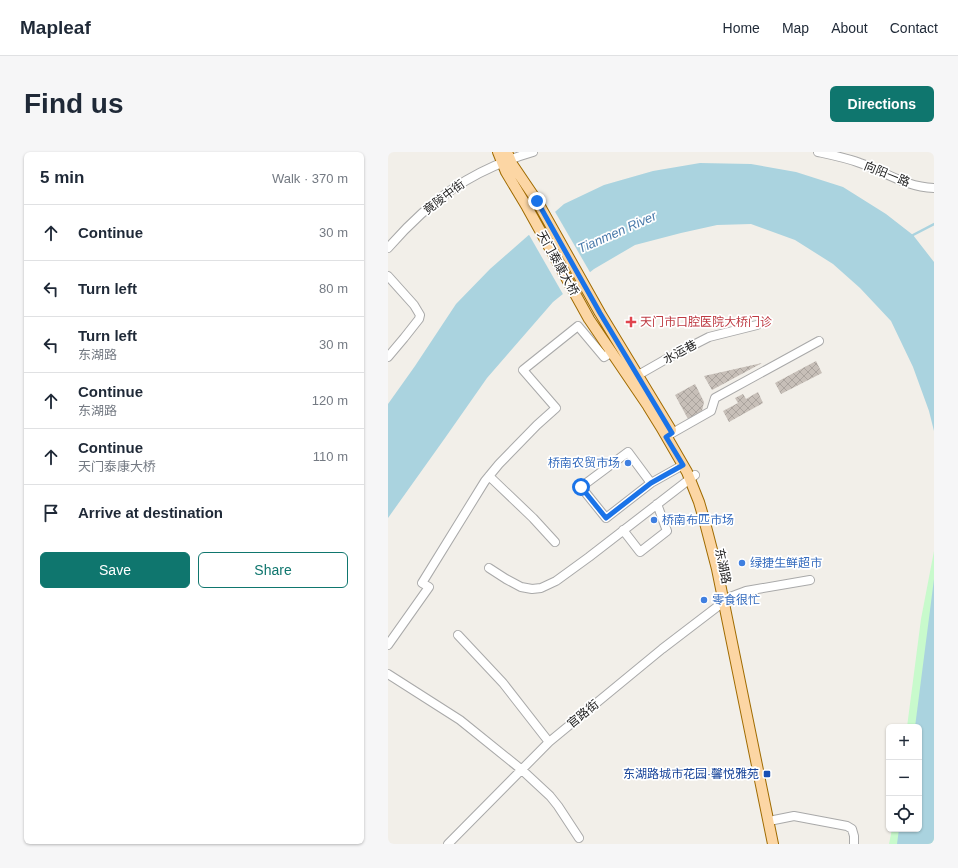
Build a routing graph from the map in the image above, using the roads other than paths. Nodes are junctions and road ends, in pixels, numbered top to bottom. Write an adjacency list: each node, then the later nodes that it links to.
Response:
1 (498, 152): 4 (main road)
2 (533, 152): 4 (street, 竟陵中街)
3 (818, 152): 5 (street, 向阳一路)
4 (506, 158): 6 (street, 竟陵中街); 8 (main road, 天门泰康大桥); 9 (main road, 天门泰康大桥)
5 (934, 188)
6 (388, 248)
7 (388, 276): 13 (street)
8 (600, 313): 14 (main road, 东湖路)
9 (589, 319): 12 (main road, 东湖路)
10 (757, 325): 14 (street, 水运巷)
11 (819, 341): 15 (street)
12 (612, 352): 14 (main road, 东湖路); 17 (street)
13 (388, 356)
14 (634, 377): 15 (main road, 东湖路)
15 (669, 435): 16 (main road, 东湖路); 18 (main road, 东湖路)
16 (683, 465): 18 (main road, 东湖路); 19 (street)
17 (489, 476): 22 (street); 27 (street)
18 (692, 477): 20 (street); 25 (main road, 东湖路)
19 (651, 483): 19 (street)
20 (657, 504): 21 (street); 21 (street)
21 (623, 530): 23 (street)
22 (555, 542)
23 (489, 568)
24 (810, 580): 25 (street, 官路街)
25 (727, 599): 29 (street, 官路街); 31 (main road, 东湖路); 34 (main road, 东湖路)
26 (458, 635): 29 (street)
27 (388, 645)
28 (388, 674): 30 (street)
29 (549, 742): 30 (street, 官路街)
30 (522, 770): 32 (street); 33 (street, 官路街)
31 (774, 820): 35 (main road, 东湖路); 36 (street)
32 (579, 838)
33 (449, 844)
34 (773, 844)
35 (778, 844)
36 (854, 844)

